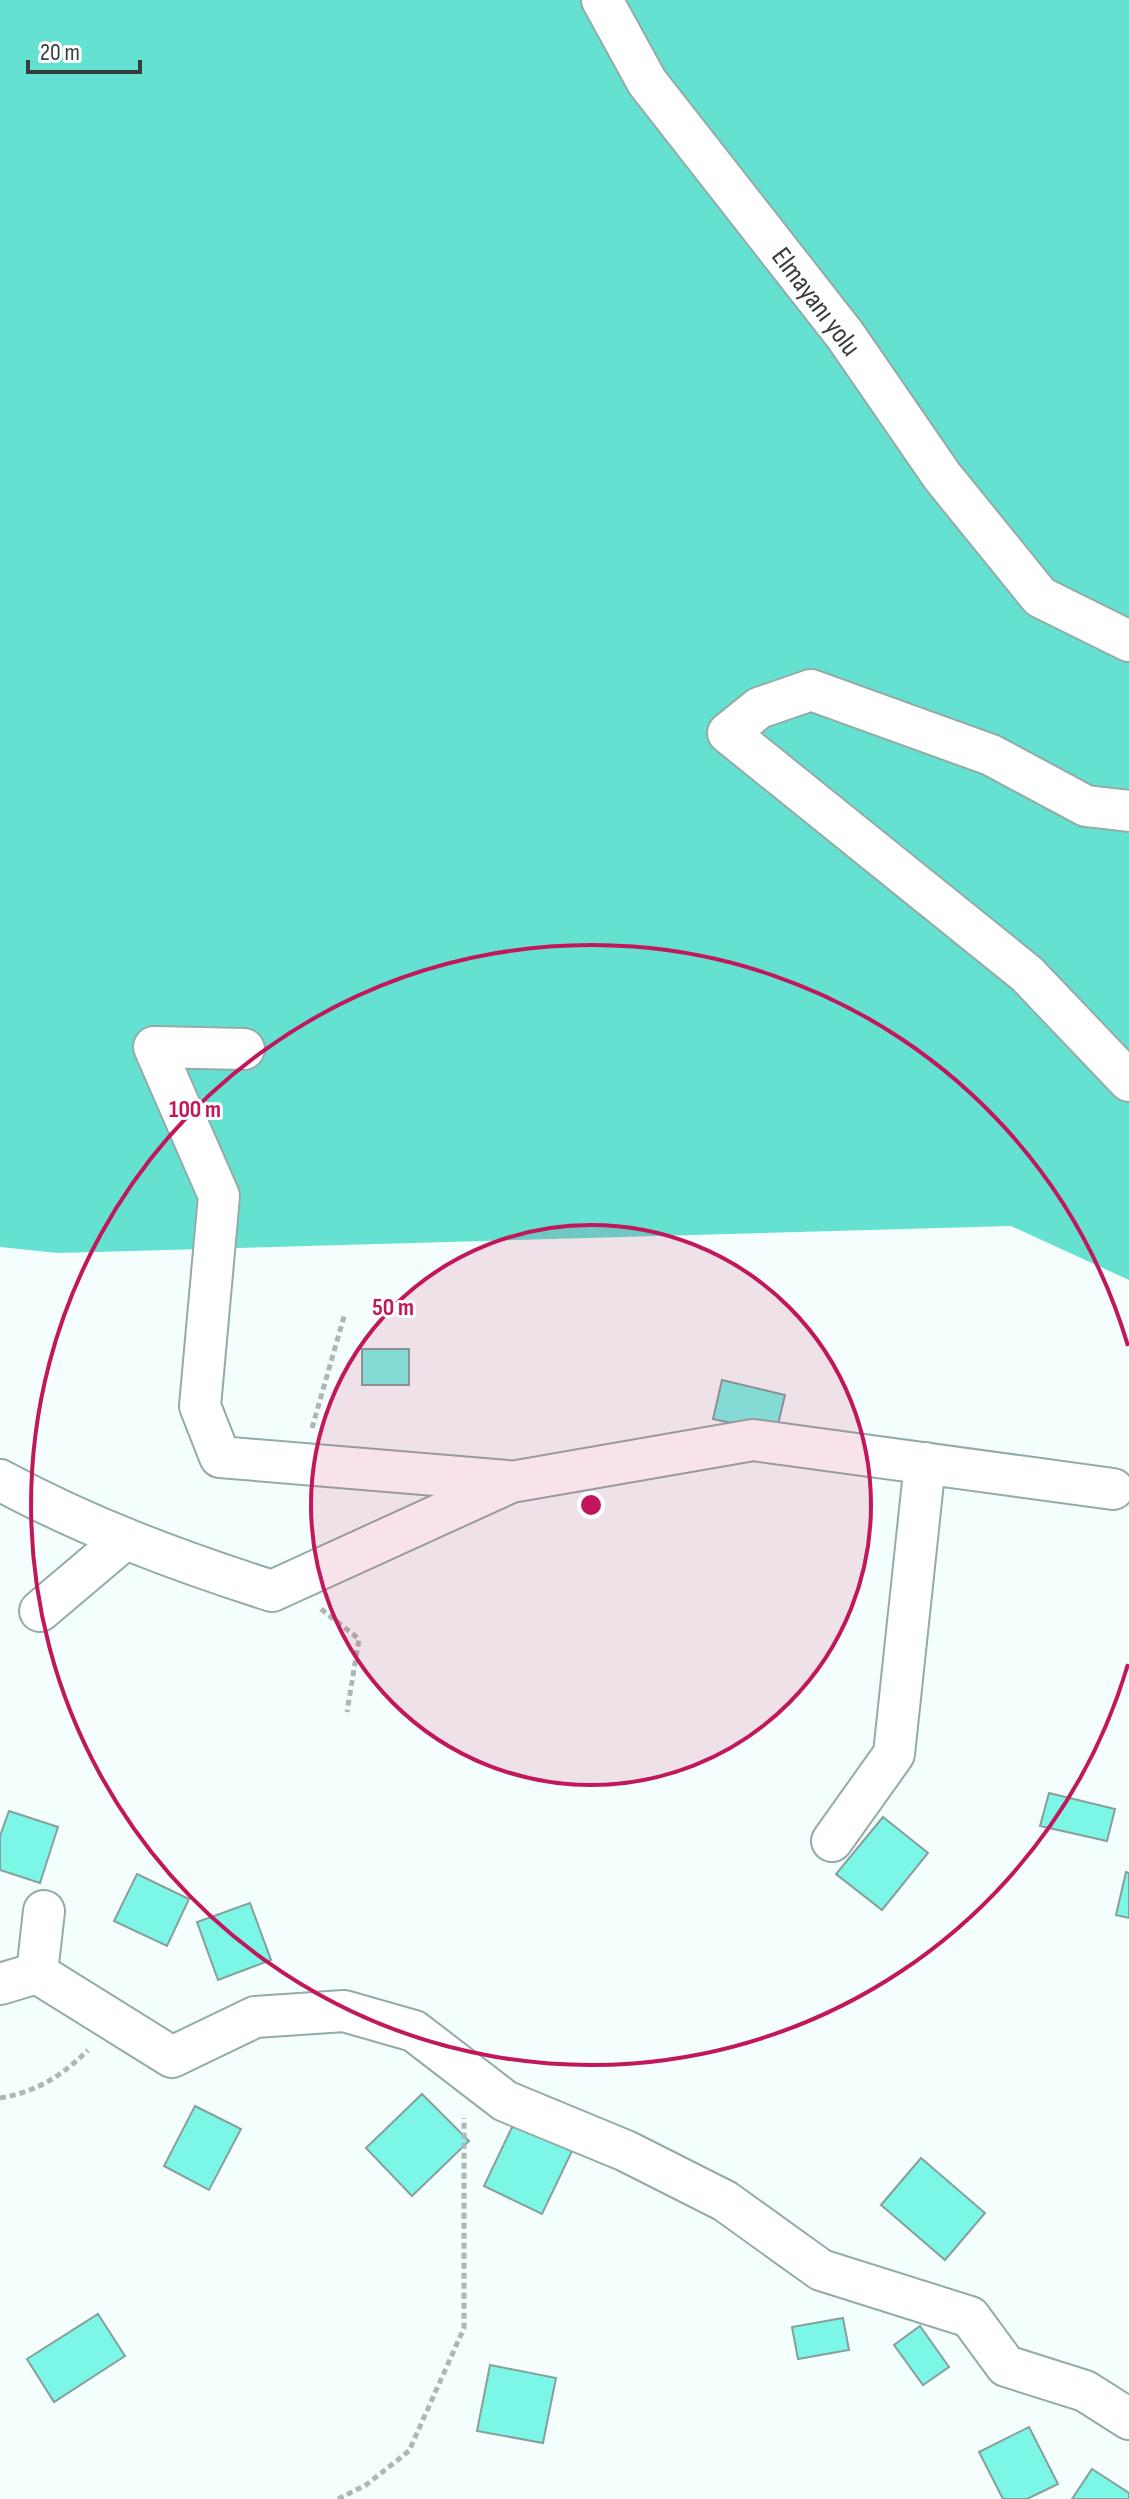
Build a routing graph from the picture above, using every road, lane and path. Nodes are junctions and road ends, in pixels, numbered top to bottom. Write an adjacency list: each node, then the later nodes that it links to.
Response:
1 (602, 0): 2 (street, Elmayanı yolu)
2 (1129, 641)
3 (1129, 811): 5 (street)
4 (244, 1049): 7 (street)
5 (1129, 1081)
6 (345, 1313): 7 (path)
7 (302, 1463): 10 (street)
8 (925, 1463): 10 (street); 11 (street); 16 (street)
9 (0, 1480): 12 (street)
10 (511, 1482): 13 (street)
11 (1124, 1494)
12 (125, 1539): 13 (street); 14 (street)
13 (288, 1584): 15 (path)
14 (40, 1611)
15 (347, 1712)
16 (832, 1841)
17 (44, 1911): 18 (street)
18 (18, 1978): 19 (street)
19 (118, 2022): 20 (street); 21 (path)
20 (464, 2069): 22 (street); 23 (path)
21 (0, 2098)
22 (1129, 2419)
23 (338, 2499)

